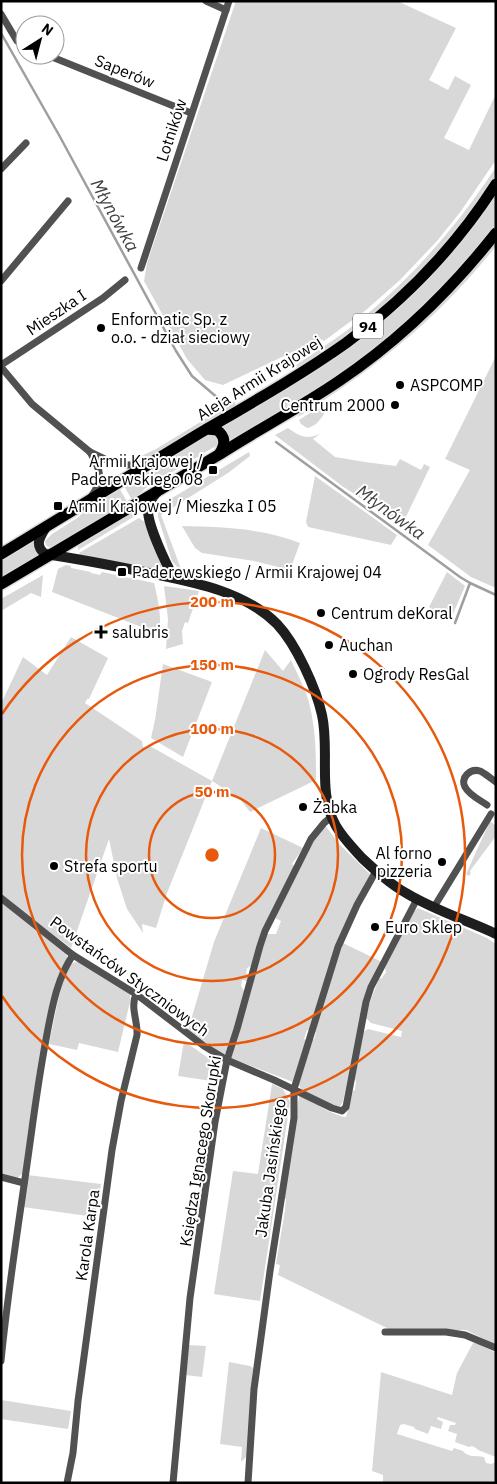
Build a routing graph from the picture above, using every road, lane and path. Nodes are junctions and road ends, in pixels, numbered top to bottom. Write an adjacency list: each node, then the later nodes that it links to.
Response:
1 (206, 1): 3 (street)
2 (229, 1): 3 (street, Lotników)
3 (226, 10): 7 (street, Lotników)
4 (1, 14): 5 (street)
5 (15, 38)
6 (65, 62): 7 (street, Saperów)
7 (192, 113): 13 (street, Lotników)
8 (26, 143): 9 (street)
9 (1, 169)
10 (496, 184): 17 (main road, Aleja Armii Krajowej / 94)
11 (68, 201): 15 (street)
12 (496, 233): 19 (main road, 94)
13 (141, 268)
14 (124, 280): 16 (street, Mieszka I)
15 (1, 281)
16 (1, 366): 18 (street, Mieszka I)
17 (207, 430): 19 (main road); 20 (main road, Aleja Armii Krajowej / 94)
18 (90, 452): 20 (street, Mieszka I); 22 (street, Mieszka I)
19 (220, 453): 21 (main road, 94)
20 (148, 465): 22 (main road, Aleja Armii Krajowej / 94)
21 (160, 490): 25 (main road, 94); 26 (street)
22 (87, 502): 23 (main road, Aleja Armii Krajowej / 94)
23 (46, 527): 24 (main road, Aleja Armii Krajowej / 94); 25 (street)
24 (1, 554)
25 (50, 554): 26 (street); 27 (main road, 94)
26 (174, 578): 31 (street)
27 (1, 584)
28 (496, 782): 29 (street)
29 (487, 805)
30 (494, 813): 35 (street)
31 (331, 817): 32 (street); 39 (street, Księdza Ignacego Skorupki)
32 (376, 871): 34 (street); 40 (street, Jakuba Jasińskiego)
33 (1, 898): 37 (street, Powstańców Styczniowych)
34 (417, 899): 35 (street); 40 (street, Powstańców Styczniowych)
35 (434, 907): 36 (street)
36 (496, 934)
37 (73, 955): 38 (street, Powstańców Styczniowych); 42 (street)
38 (136, 994): 39 (street, Powstańców Styczniowych); 46 (street, Karola Karpa)
39 (227, 1060): 40 (street, Powstańców Styczniowych); 47 (street, Księdza Ignacego Skorupki)
40 (294, 1090): 48 (street, Jakuba Jasińskiego)
41 (1, 1177): 42 (street)
42 (24, 1183): 45 (street)
43 (385, 1332): 44 (street)
44 (496, 1348)
45 (1, 1362)
46 (67, 1483)
47 (173, 1483)
48 (248, 1483)

